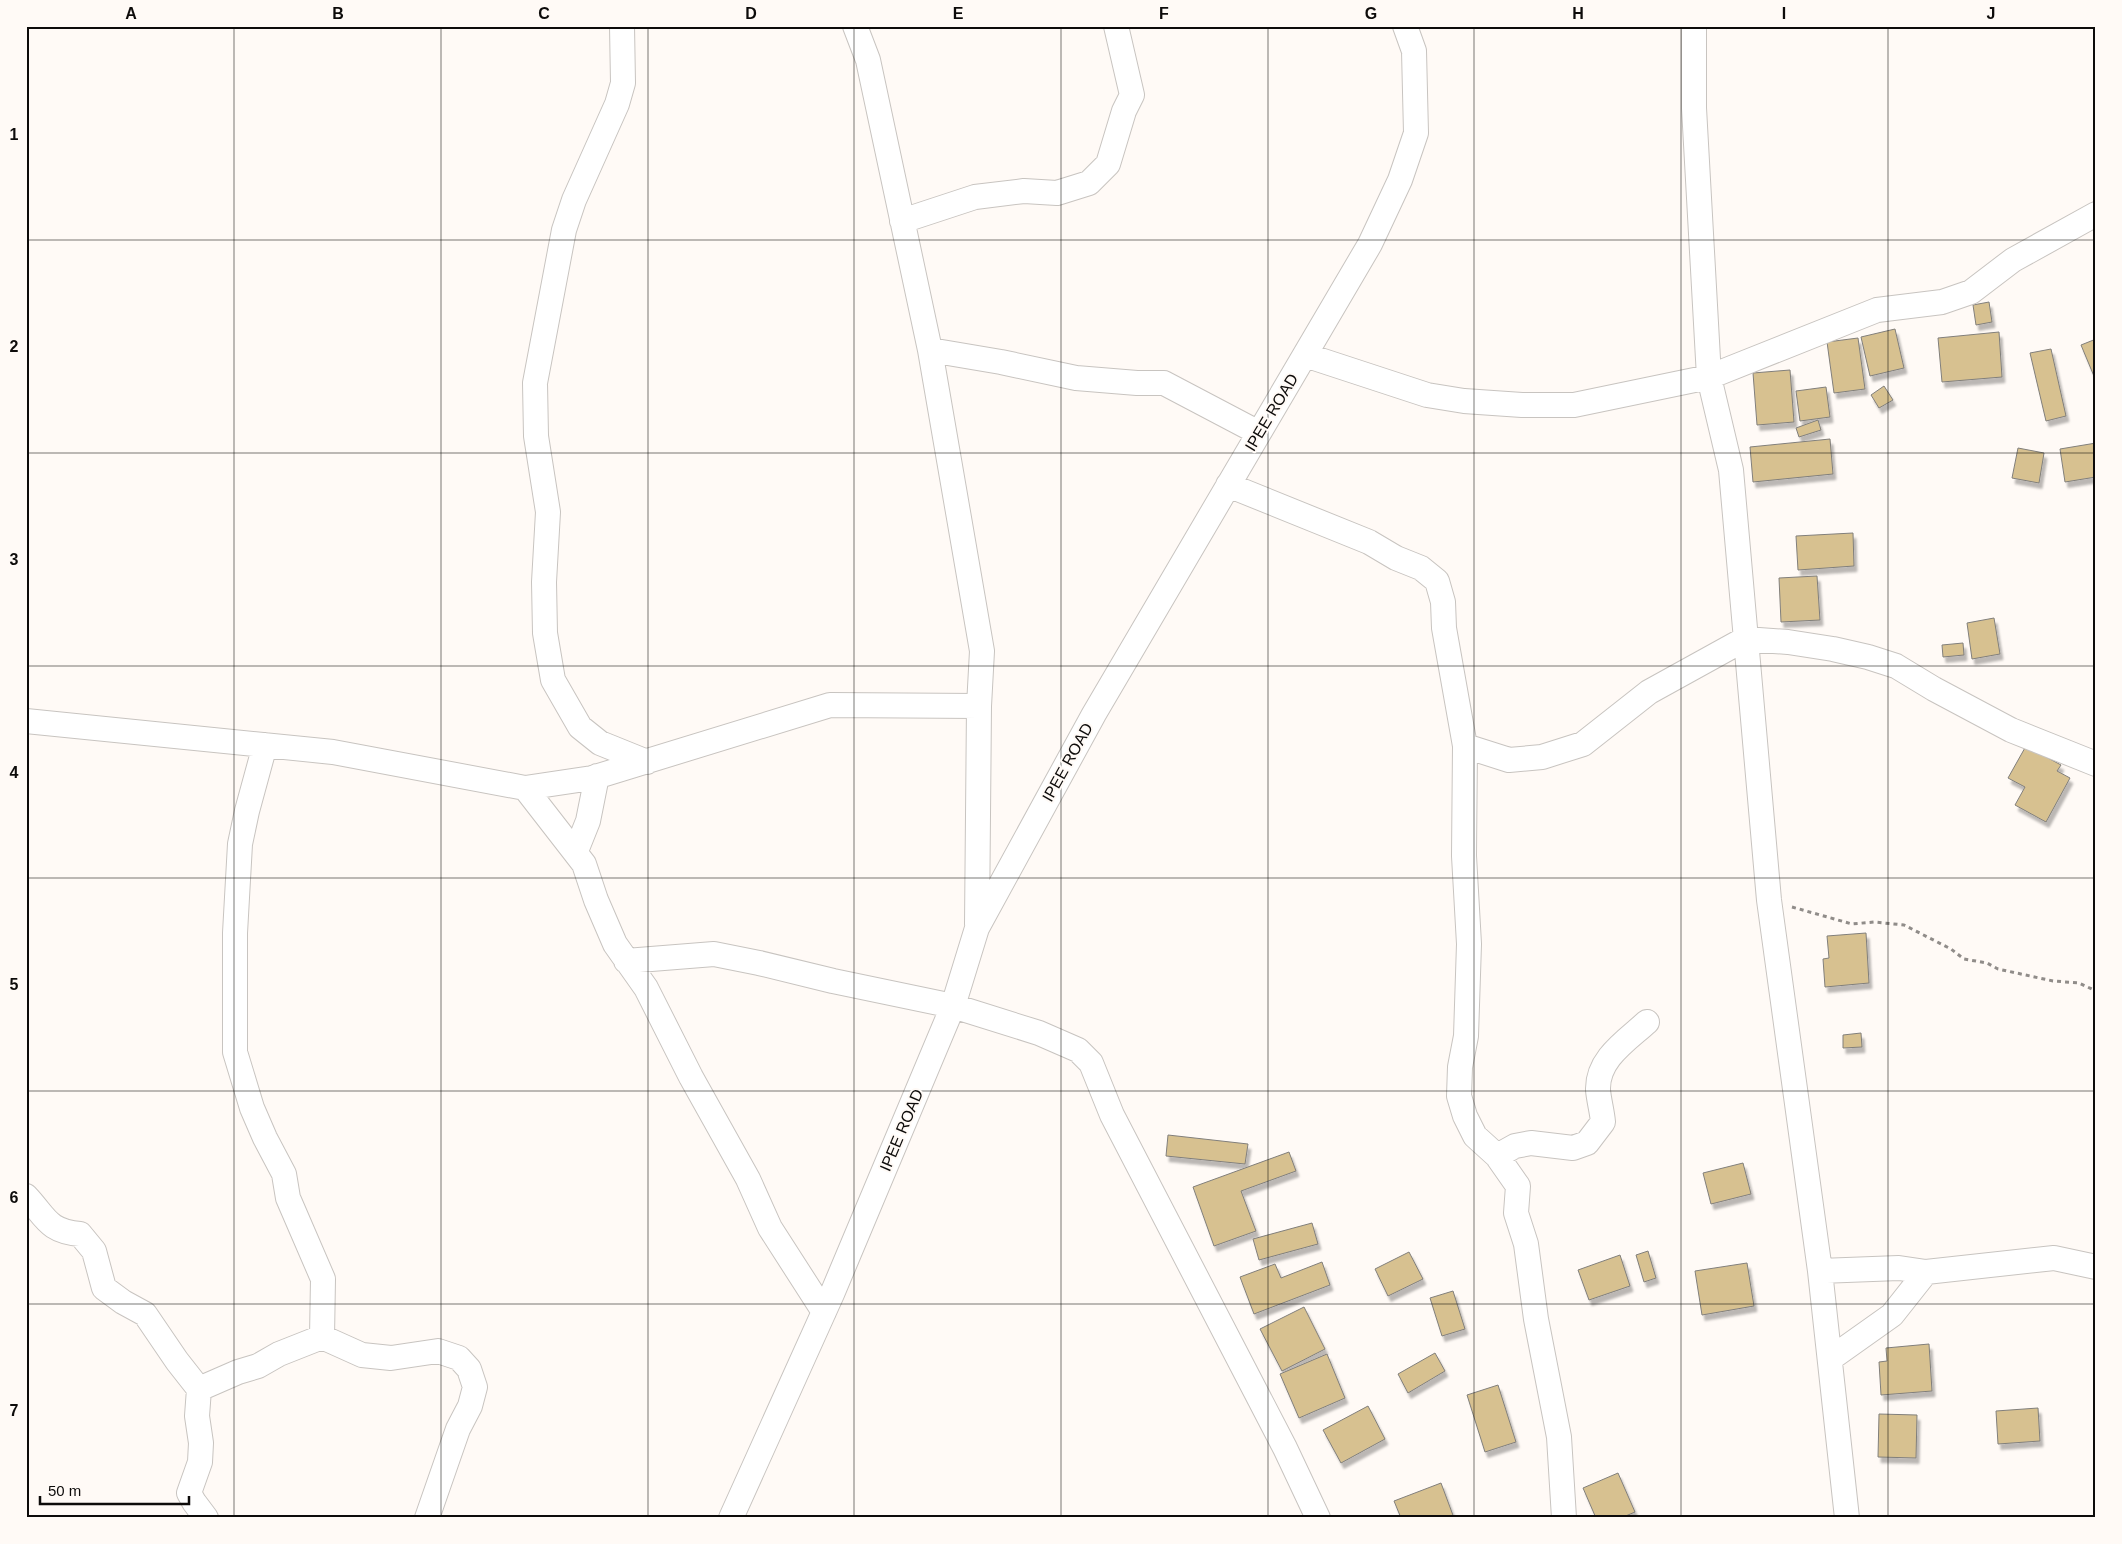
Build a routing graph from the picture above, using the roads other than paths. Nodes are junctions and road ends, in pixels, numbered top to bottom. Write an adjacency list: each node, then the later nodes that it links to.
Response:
1 (622, 26): 19 (street)
2 (855, 26): 7 (street)
3 (1116, 26): 7 (street)
4 (1405, 26): 9 (street, IPEE ROAD)
5 (1694, 26): 10 (street)
6 (2096, 214): 10 (street)
7 (902, 221): 8 (street)
8 (930, 350): 11 (street); 14 (street)
9 (1305, 355): 10 (street); 11 (street, IPEE ROAD)
10 (1709, 378): 13 (street)
11 (1259, 433): 12 (street, IPEE ROAD)
12 (1228, 485): 17 (street); 23 (street, IPEE ROAD)
13 (1745, 639): 17 (street); 18 (street); 30 (street)
14 (979, 706): 19 (street); 23 (street)
15 (26, 721): 16 (street)
16 (265, 745): 21 (street); 33 (street)
17 (1465, 746): 27 (street)
18 (2091, 755)
19 (647, 762): 20 (street)
20 (597, 776): 21 (street); 22 (street)
21 (525, 788): 22 (street)
22 (576, 852): 24 (street)
23 (977, 928): 25 (street, IPEE ROAD)
24 (626, 961): 25 (street); 32 (street)
25 (953, 1006): 32 (street, IPEE ROAD); 39 (street)
26 (1647, 1022): 27 (street)
27 (1497, 1156): 40 (street)
28 (26, 1196): 35 (street)
29 (2096, 1267): 31 (street)
30 (1820, 1270): 31 (street); 34 (street)
31 (1926, 1272): 34 (street)
32 (824, 1312): 38 (street, IPEE ROAD)
33 (322, 1338): 35 (street); 37 (street)
34 (1830, 1359): 41 (street)
35 (199, 1389): 36 (street)
36 (206, 1518)
37 (428, 1518)
38 (731, 1518)
39 (1318, 1518)
40 (1564, 1518)
41 (1847, 1518)

